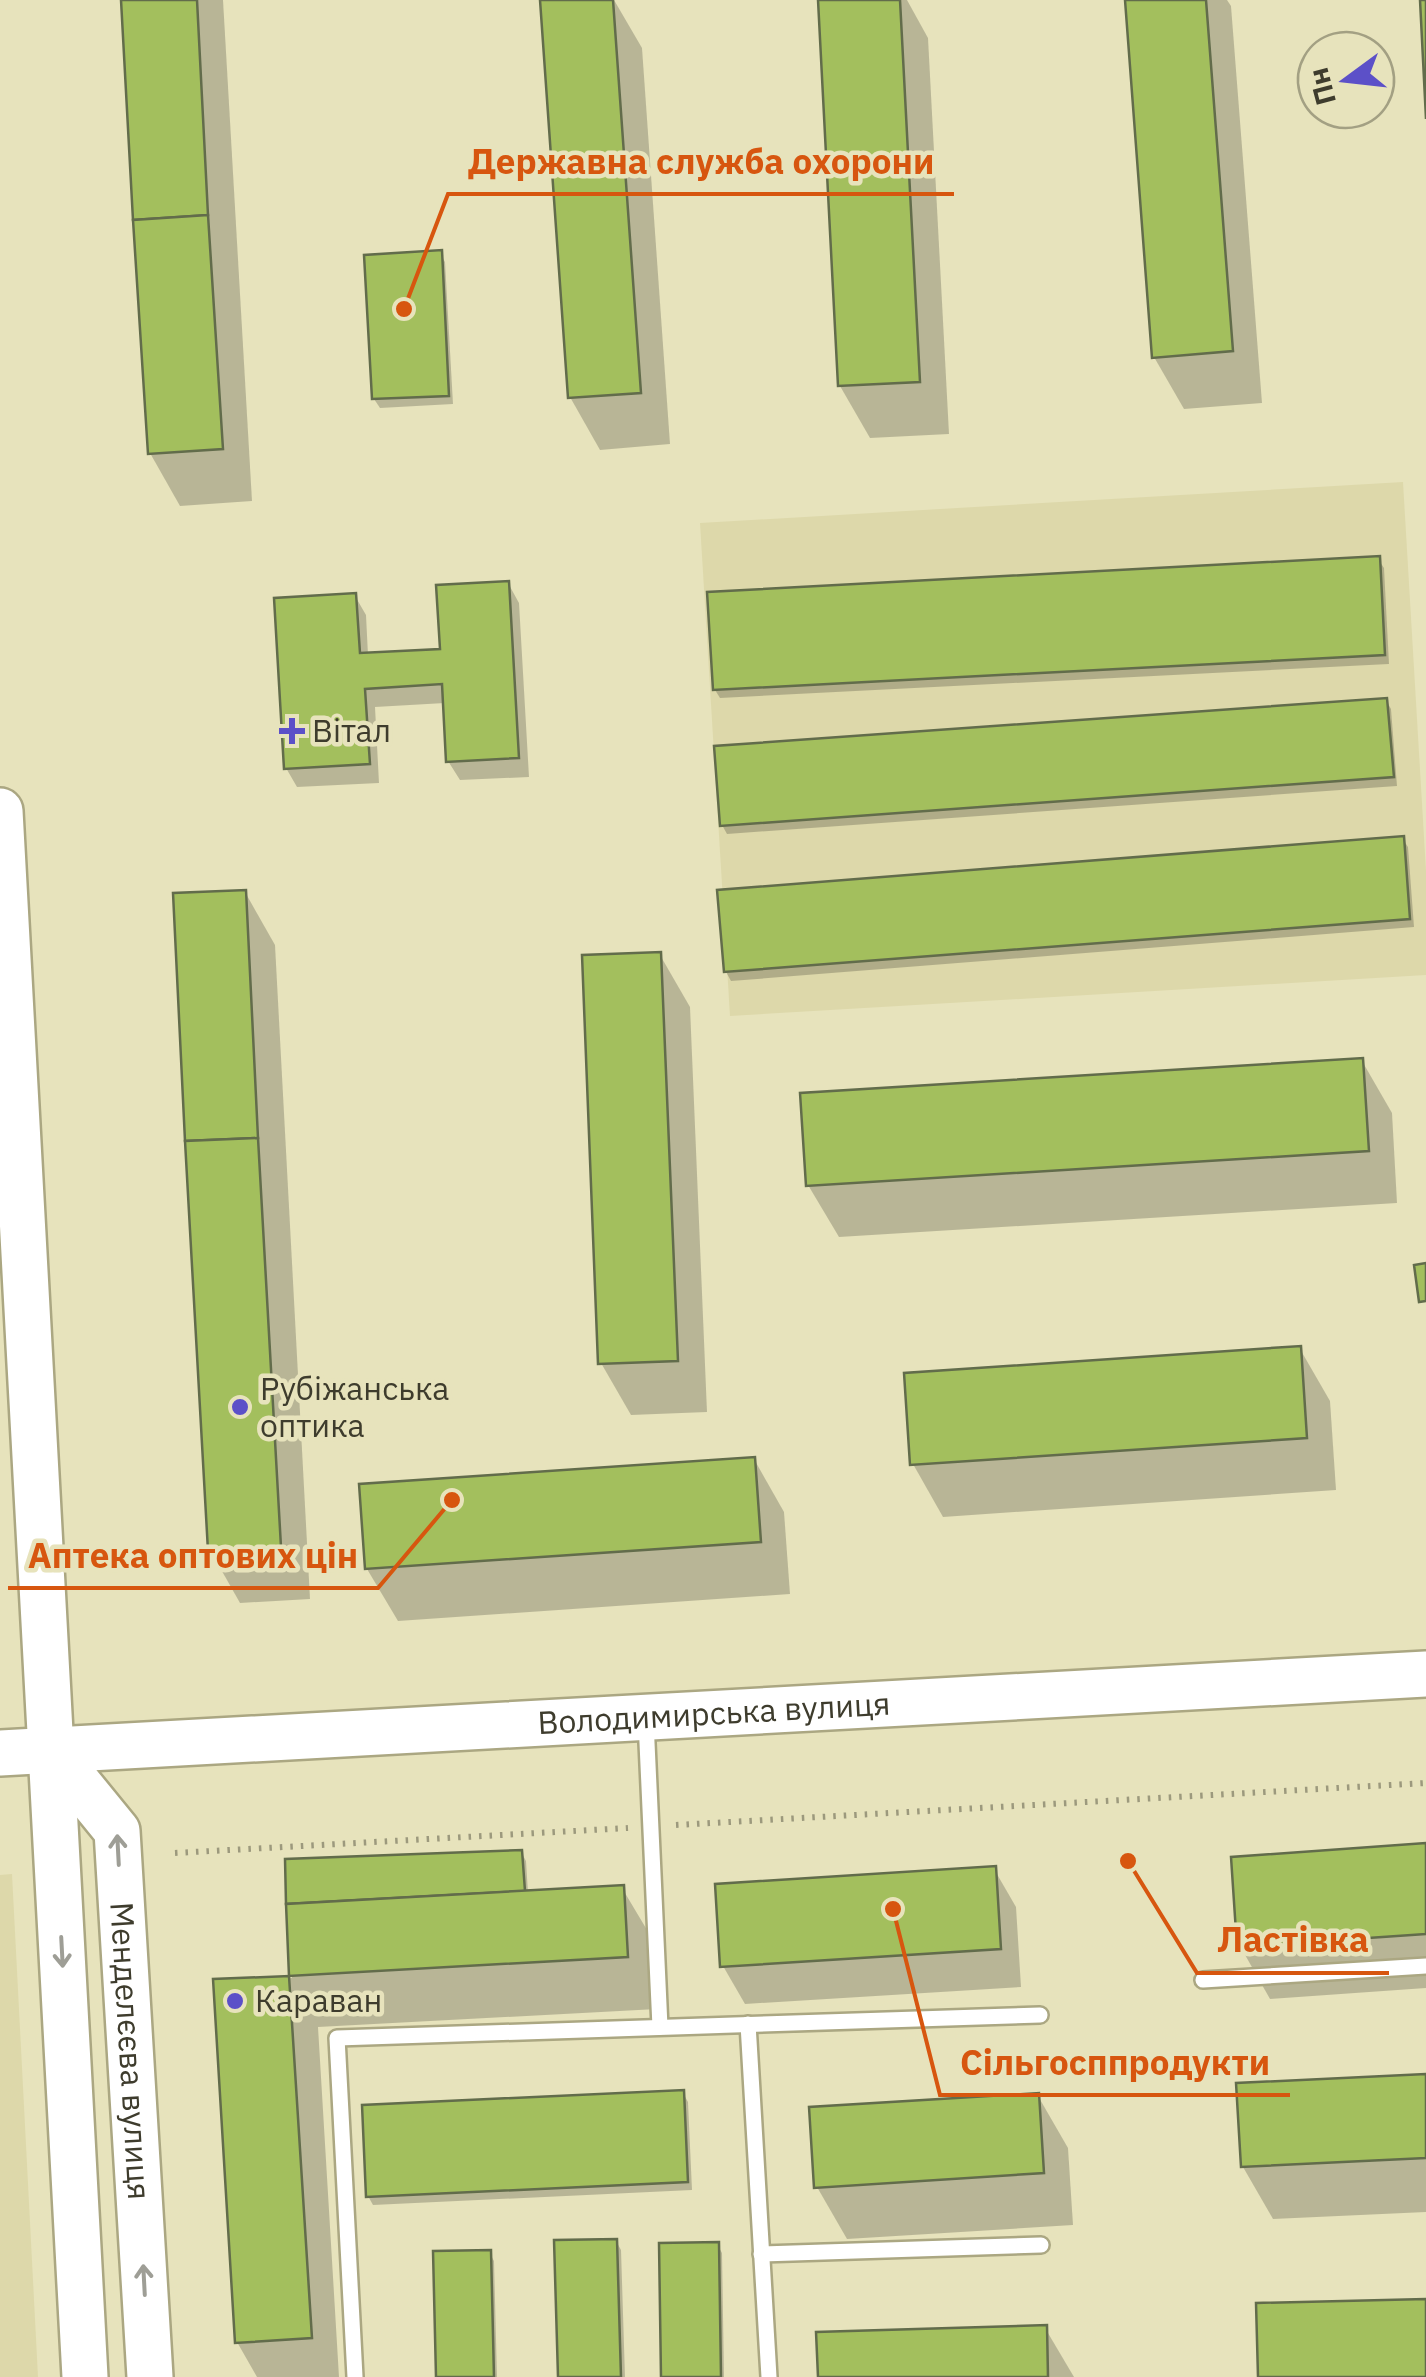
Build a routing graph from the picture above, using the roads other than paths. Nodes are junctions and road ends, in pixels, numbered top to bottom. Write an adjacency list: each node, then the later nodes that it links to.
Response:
1 (0, 811): 4 (street, Менделєєва вулиця)
2 (1426, 1674): 3 (street, Володимирська вулиця)
3 (646, 1718): 4 (street, Володимирська вулиця); 10 (lane)
4 (50, 1750): 5 (street, Володимирська вулиця); 13 (street, Менделєєва вулиця, one-way to 13); 14 (street, Менделєєва вулиця, one-way to 4)
5 (0, 1753)
6 (1426, 1966): 7 (lane)
7 (1202, 1980)
8 (1040, 2015): 9 (lane)
9 (748, 2024): 10 (lane); 12 (lane)
10 (660, 2027): 15 (lane)
11 (1041, 2246): 12 (lane)
12 (761, 2254): 16 (lane)
13 (85, 2377)
14 (150, 2377)
15 (356, 2377)
16 (769, 2377)

